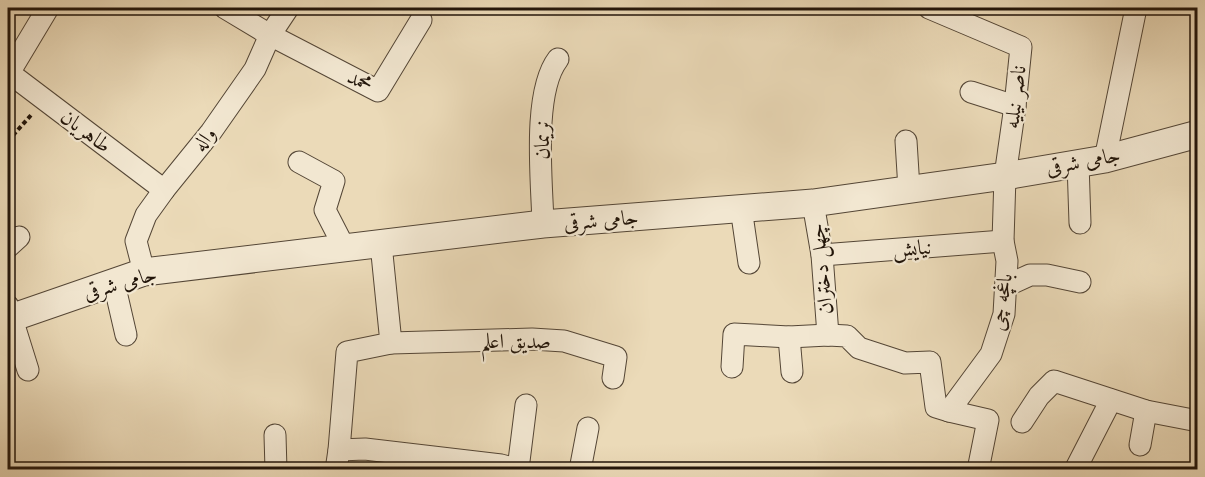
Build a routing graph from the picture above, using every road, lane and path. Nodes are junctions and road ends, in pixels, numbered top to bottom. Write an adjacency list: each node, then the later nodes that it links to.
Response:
1 (48, 8): 9 (street)
2 (225, 8): 7 (street)
3 (288, 8): 7 (street, واله)
4 (929, 8): 12 (street, ناصر نیلیه)
5 (1136, 8): 16 (street)
6 (421, 20): 7 (street, محمد)
7 (270, 35): 21 (street, واله)
8 (548, 65): 25 (street, نریمان)
9 (8, 72): 11 (street, طاهریان)
10 (971, 92): 12 (street)
11 (44, 99): 14 (path); 21 (street, طاهریان)
12 (1016, 106): 19 (street, ناصر نیلیه)
13 (1197, 134): 16 (street, جامی شرقی)
14 (8, 141)
15 (906, 141): 20 (street)
16 (1105, 159): 18 (street, جامی شرقی)
17 (299, 162): 28 (street)
18 (1078, 163): 19 (street, جامی شرقی); 24 (street)
19 (1005, 176): 20 (street, جامی شرقی); 26 (street, باغچه چی)
20 (909, 189): 22 (street, جامی شرقی)
21 (164, 190): 31 (street, واله)
22 (813, 203): 23 (street, جامی شرقی); 29 (street, چهل دختران)
23 (741, 208): 25 (street, جامی شرقی); 30 (street)
24 (1080, 223)
25 (543, 224): 27 (street, جامی شرقی)
26 (1003, 241): 29 (street, نیایش); 34 (street, باغچه چی)
27 (381, 244): 28 (street, جامی شرقی); 39 (street)
28 (344, 247): 31 (street, جامی شرقی)
29 (822, 255): 37 (street, چهل دختران)
30 (749, 263)
31 (144, 272): 33 (street, جامی شرقی)
32 (1080, 282): 34 (street)
33 (114, 283): 35 (street, جامی شرقی); 36 (street)
34 (1006, 286): 46 (street, باغچه چی)
35 (9, 314): 41 (street)
36 (126, 334)
37 (828, 335): 38 (street); 46 (street)
38 (789, 337): 40 (street); 42 (street)
39 (391, 343): 43 (street, صدیق اعلم); 53 (street, صدیق اعلم)
40 (732, 367)
41 (28, 370)
42 (792, 372)
43 (613, 378)
44 (1111, 400): 47 (street); 49 (street); 58 (street)
45 (526, 405): 54 (street)
46 (949, 411): 57 (street)
47 (1146, 411): 48 (street); 52 (street)
48 (1197, 421)
49 (1022, 422)
50 (588, 428): 56 (street)
51 (275, 435): 55 (street)
52 (1140, 445)
53 (338, 460): 54 (street)
54 (519, 469)
55 (276, 470)
56 (580, 470)
57 (978, 470)
58 (1075, 470)

